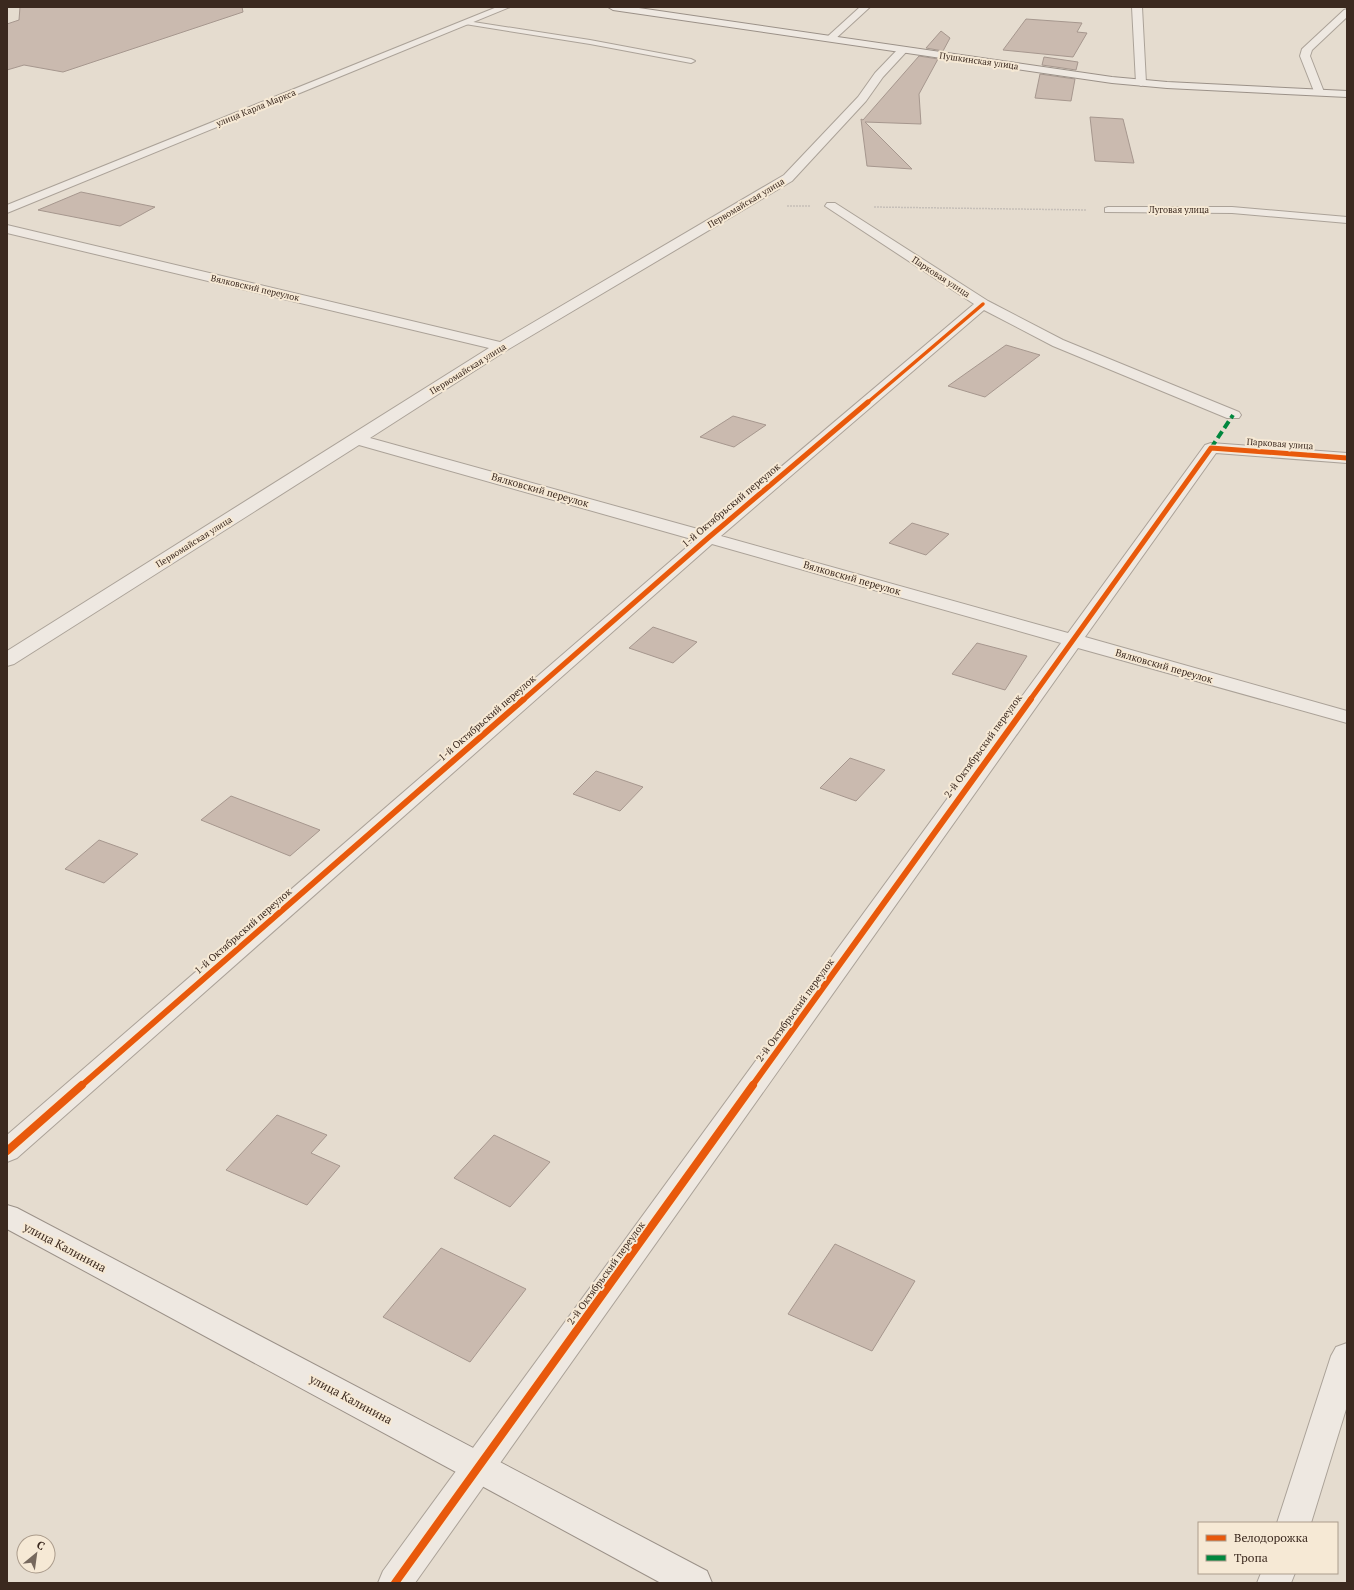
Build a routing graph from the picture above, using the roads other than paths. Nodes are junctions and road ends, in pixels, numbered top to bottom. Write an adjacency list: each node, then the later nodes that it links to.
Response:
1 (505, 7): 7 (street, улица Карла Маркса)
2 (613, 7): 8 (street, Пушкинская улица)
3 (865, 7): 8 (street)
4 (1137, 7): 11 (street)
5 (1336, 8): 6 (street)
6 (1347, 11): 12 (street)
7 (467, 23): 10 (lane); 15 (street, улица Карла Маркса)
8 (830, 39): 9 (street, Пушкинская улица)
9 (903, 50): 11 (street, Пушкинская улица); 20 (street, Первомайская улица)
10 (691, 61)
11 (1141, 83): 12 (street, Пушкинская улица)
12 (1319, 92): 13 (street, Пушкинская улица)
13 (1347, 94)
14 (831, 206): 19 (street, Парковая улица)
15 (7, 209)
16 (1108, 210): 17 (lane, Луговая улица)
17 (1347, 220)
18 (7, 229): 20 (street, Вялковский переулок)
19 (983, 304): 21 (street, Парковая улица); 25 (street, 1-й Октябрьский переулок)
20 (502, 347): 22 (street, Первомайская улица)
21 (1233, 415)
22 (357, 439): 25 (street, Вялковский переулок); 27 (street, Первомайская улица)
23 (1211, 448): 24 (street, Парковая улица); 26 (street, 2-й Октябрьский переулок)
24 (1347, 458)
25 (708, 538): 26 (street, Вялковский переулок); 29 (street, 1-й Октябрьский переулок)
26 (1072, 640): 28 (street, Вялковский переулок); 32 (street, 2-й Октябрьский переулок)
27 (7, 660)
28 (1347, 717)
29 (7, 1151)
30 (7, 1216): 32 (street, улица Калинина)
31 (1347, 1356): 33 (street)
32 (479, 1468): 34 (street, 2-й Октябрьский переулок); 35 (street, улица Калинина)
33 (1294, 1522)
34 (395, 1583)
35 (695, 1583)

